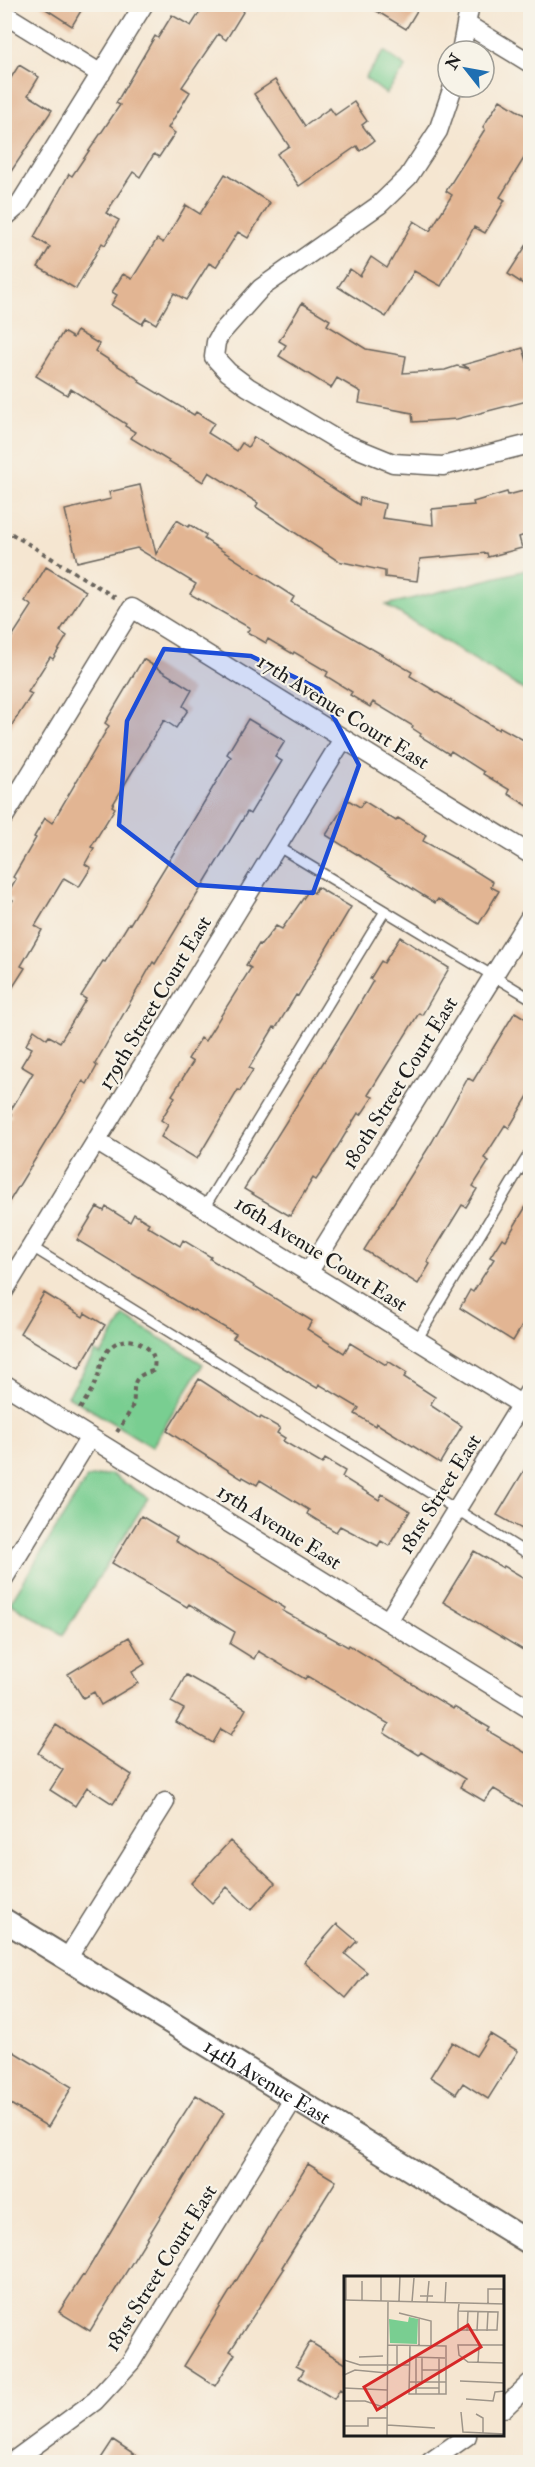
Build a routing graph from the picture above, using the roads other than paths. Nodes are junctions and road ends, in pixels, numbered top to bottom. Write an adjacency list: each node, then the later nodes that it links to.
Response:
1 (144, 4): 7 (street)
2 (470, 4): 4 (street)
3 (4, 14): 7 (street)
4 (466, 24): 5 (street); 6 (street)
5 (463, 39)
6 (531, 63)
7 (101, 74): 9 (street)
8 (449, 99): 10 (street)
9 (4, 218)
10 (531, 444)
11 (343, 739): 12 (street, 17th Avenue Court East); 13 (street, 179th Street Court East); 14 (street, 17th Avenue Court East)
12 (4, 817)
13 (277, 846): 15 (lane); 19 (street, 179th Street Court East)
14 (531, 854)
15 (385, 911): 17 (lane); 21 (lane)
16 (531, 917): 17 (street, 180th Street Court East)
17 (493, 976): 18 (lane); 23 (street, 180th Street Court East)
18 (531, 998)
19 (96, 1141): 21 (street, 16th Avenue Court East); 22 (street, 179th Street Court East)
20 (531, 1152): 25 (lane)
21 (204, 1208): 23 (street, 16th Avenue Court East)
22 (32, 1247): 24 (street, 179th Street Court East); 29 (lane)
23 (308, 1273): 25 (street, 16th Avenue Court East)
24 (4, 1291)
25 (417, 1340): 27 (street, 16th Avenue Court East)
26 (4, 1384): 28 (street, 15th Avenue East)
27 (526, 1398): 29 (street, 181st Street East)
28 (90, 1437): 31 (street); 32 (street, 15th Avenue East)
29 (458, 1509): 30 (lane); 32 (street, 181st Street East)
30 (531, 1555)
31 (4, 1578)
32 (388, 1621): 33 (street, 15th Avenue East)
33 (531, 1709)
34 (165, 1802): 36 (street)
35 (4, 1920): 36 (street, 14th Avenue East)
36 (67, 1959): 37 (street, 14th Avenue East)
37 (294, 2098): 38 (street, 14th Avenue East); 42 (street, 181st Street Court East)
38 (531, 2243)
39 (531, 2383): 40 (street)
40 (505, 2407)
41 (466, 2437): 43 (street)
42 (12, 2463)
43 (430, 2463)

